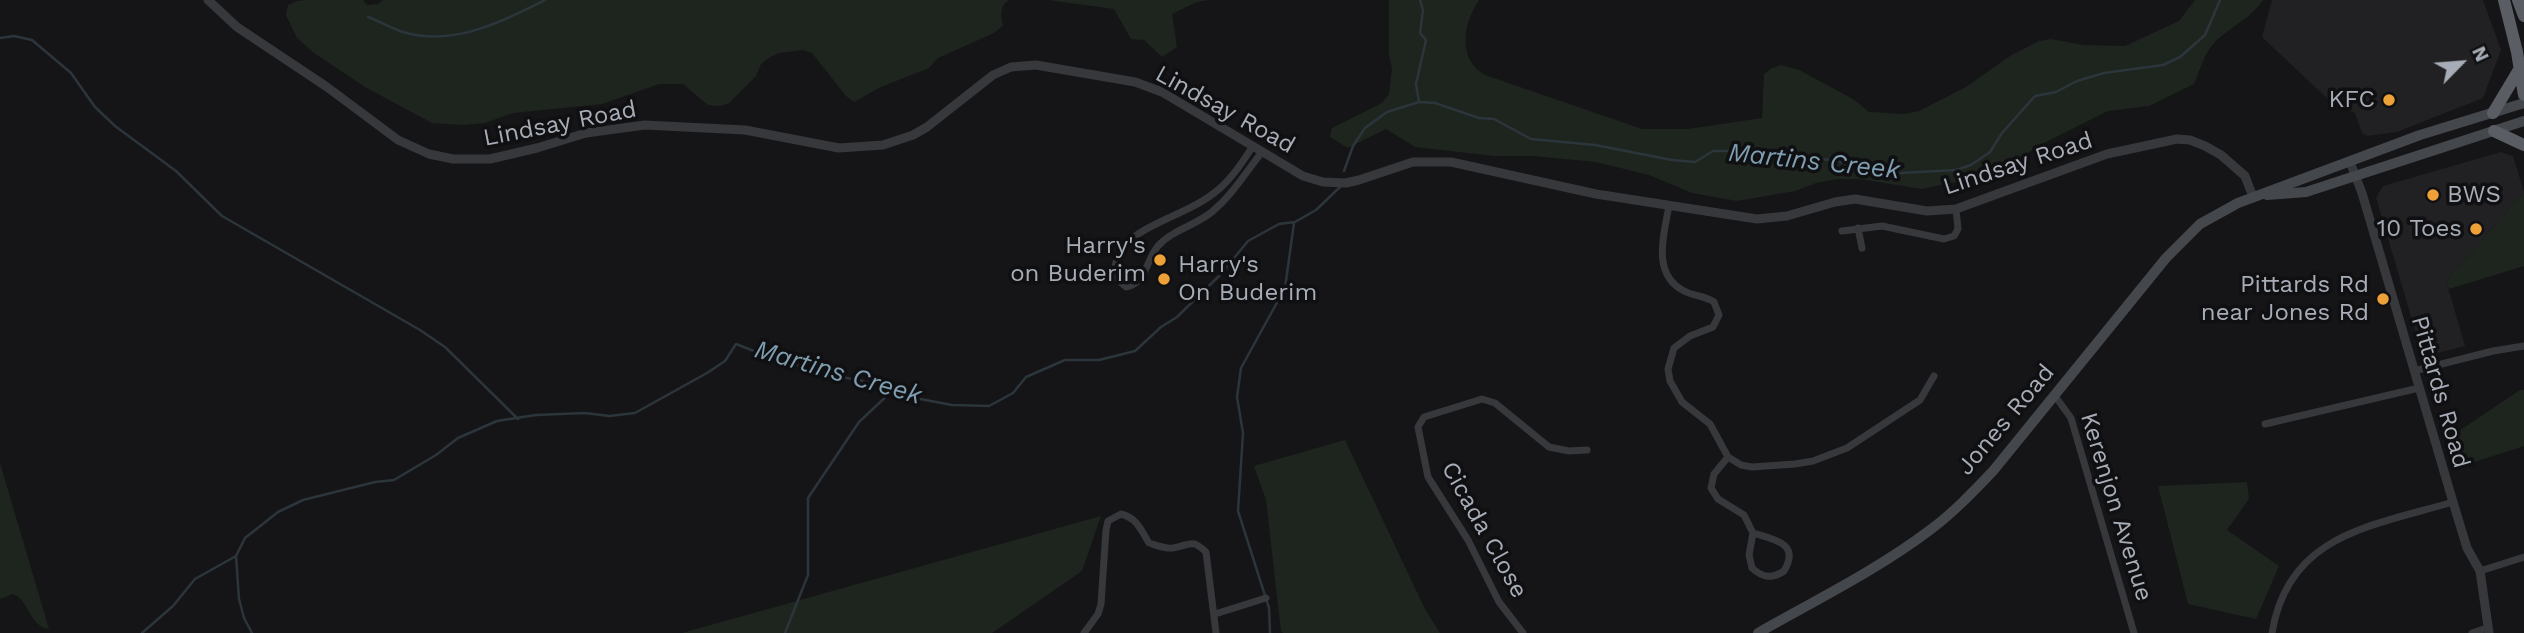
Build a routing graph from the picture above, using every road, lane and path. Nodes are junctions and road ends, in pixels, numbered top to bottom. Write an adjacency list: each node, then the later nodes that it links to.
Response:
1 (208, 0): 12 (street, Lindsay Road)
2 (2504, 0): 5 (highway)
3 (2518, 0): 4 (highway)
4 (2524, 16)
5 (2520, 68): 6 (highway); 8 (highway)
6 (2524, 95)
7 (2524, 103): 8 (main road, Jones Road)
8 (2493, 113): 14 (main road, Jones Road)
9 (2524, 121): 10 (main road, Jones Road)
10 (2494, 131): 11 (highway); 15 (main road, Jones Road)
11 (2524, 145)
12 (1253, 146): 13 (street, Lindsay Road); 13 (street)
13 (1262, 152): 17 (street, Lindsay Road)
14 (2350, 162): 15 (street, Pittards Road); 16 (main road, Jones Road)
15 (2356, 176): 16 (main road, Jones Road); 23 (street, Pittards Road)
16 (2253, 197): 18 (street, Lindsay Road); 26 (main road, Jones Road)
17 (1669, 206): 18 (street, Lindsay Road); 29 (street)
18 (1956, 209): 19 (street)
19 (1858, 228): 20 (street); 21 (street)
20 (1842, 231)
21 (1862, 248)
22 (2524, 346): 23 (street)
23 (2414, 372): 25 (street, Pittards Road)
24 (1934, 376): 29 (street)
25 (2418, 388): 27 (street); 30 (street, Pittards Road)
26 (2055, 396): 40 (main road, Jones Road); 41 (street, Kerenjon Avenue)
27 (2265, 425)
28 (1587, 450): 39 (street, Cicada Close)
29 (1728, 457): 31 (street)
30 (2452, 502): 33 (street, Pittards Road); 42 (street)
31 (1753, 533): 31 (street)
32 (2524, 557): 33 (street)
33 (2480, 571): 36 (street, Pittards Road)
34 (1266, 598): 35 (street)
35 (1215, 614): 37 (street); 38 (street)
36 (2488, 631): 43 (street)
37 (1084, 633)
38 (1216, 633)
39 (1523, 633)
40 (1758, 633)
41 (2134, 633)
42 (2272, 633)
43 (2472, 633)

